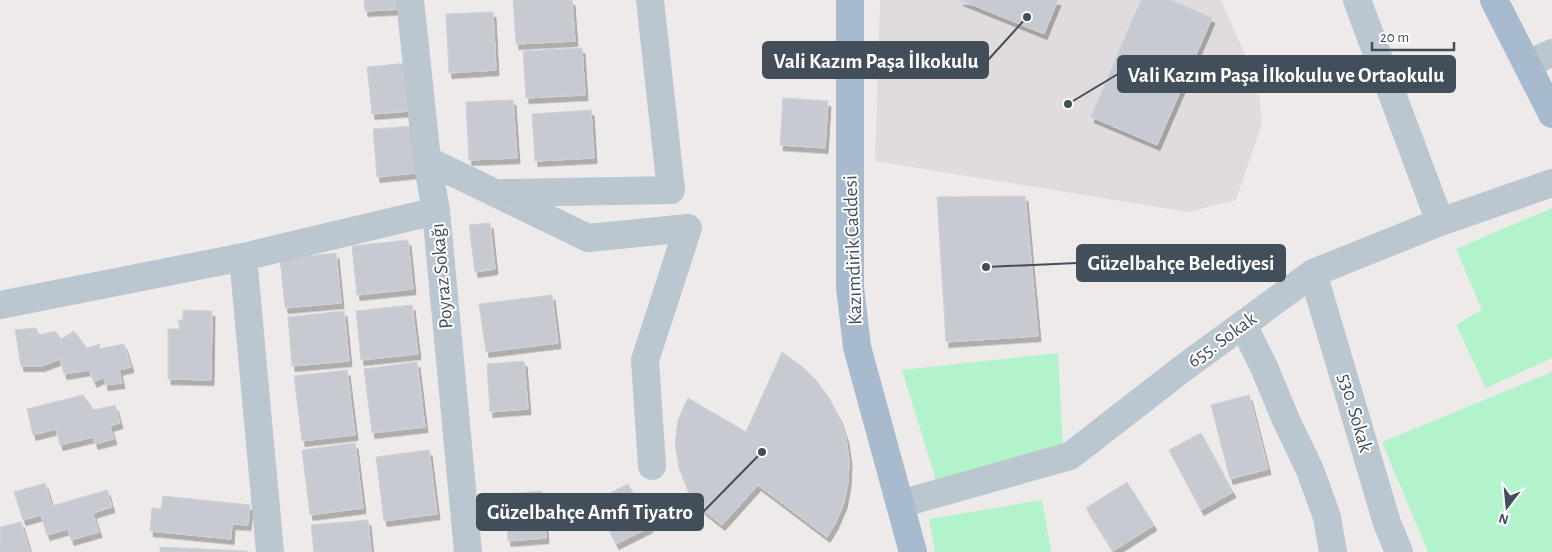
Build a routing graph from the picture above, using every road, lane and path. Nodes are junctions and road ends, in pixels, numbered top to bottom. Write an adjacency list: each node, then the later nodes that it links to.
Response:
1 (410, 0): 9 (street, Poyraz Sokağı)
2 (650, 0): 11 (street)
3 (850, 0): 19 (main road, Kazımdirik Caddesi)
4 (1357, 0): 13 (street)
5 (1494, 0): 7 (main road)
6 (1552, 54): 7 (street)
7 (1527, 64): 8 (main road)
8 (1552, 114)
9 (426, 160): 11 (street); 12 (street, Poyraz Sokağı)
10 (1552, 183): 13 (street, 655. Sokak)
11 (496, 193): 18 (street)
12 (436, 211): 14 (street); 21 (street, Poyraz Sokağı)
13 (1440, 222): 15 (street, 655. Sokak)
14 (244, 257): 16 (street); 20 (street)
15 (1313, 273): 17 (street, 655. Sokak); 24 (street, 530. Sokak)
16 (0, 305)
17 (1242, 325): 19 (street, 655. Sokak); 23 (street)
18 (652, 466)
19 (900, 504): 22 (main road, Kazımdirik Caddesi)
20 (270, 552)
21 (468, 552)
22 (913, 552)
23 (1333, 552)
24 (1399, 552)

